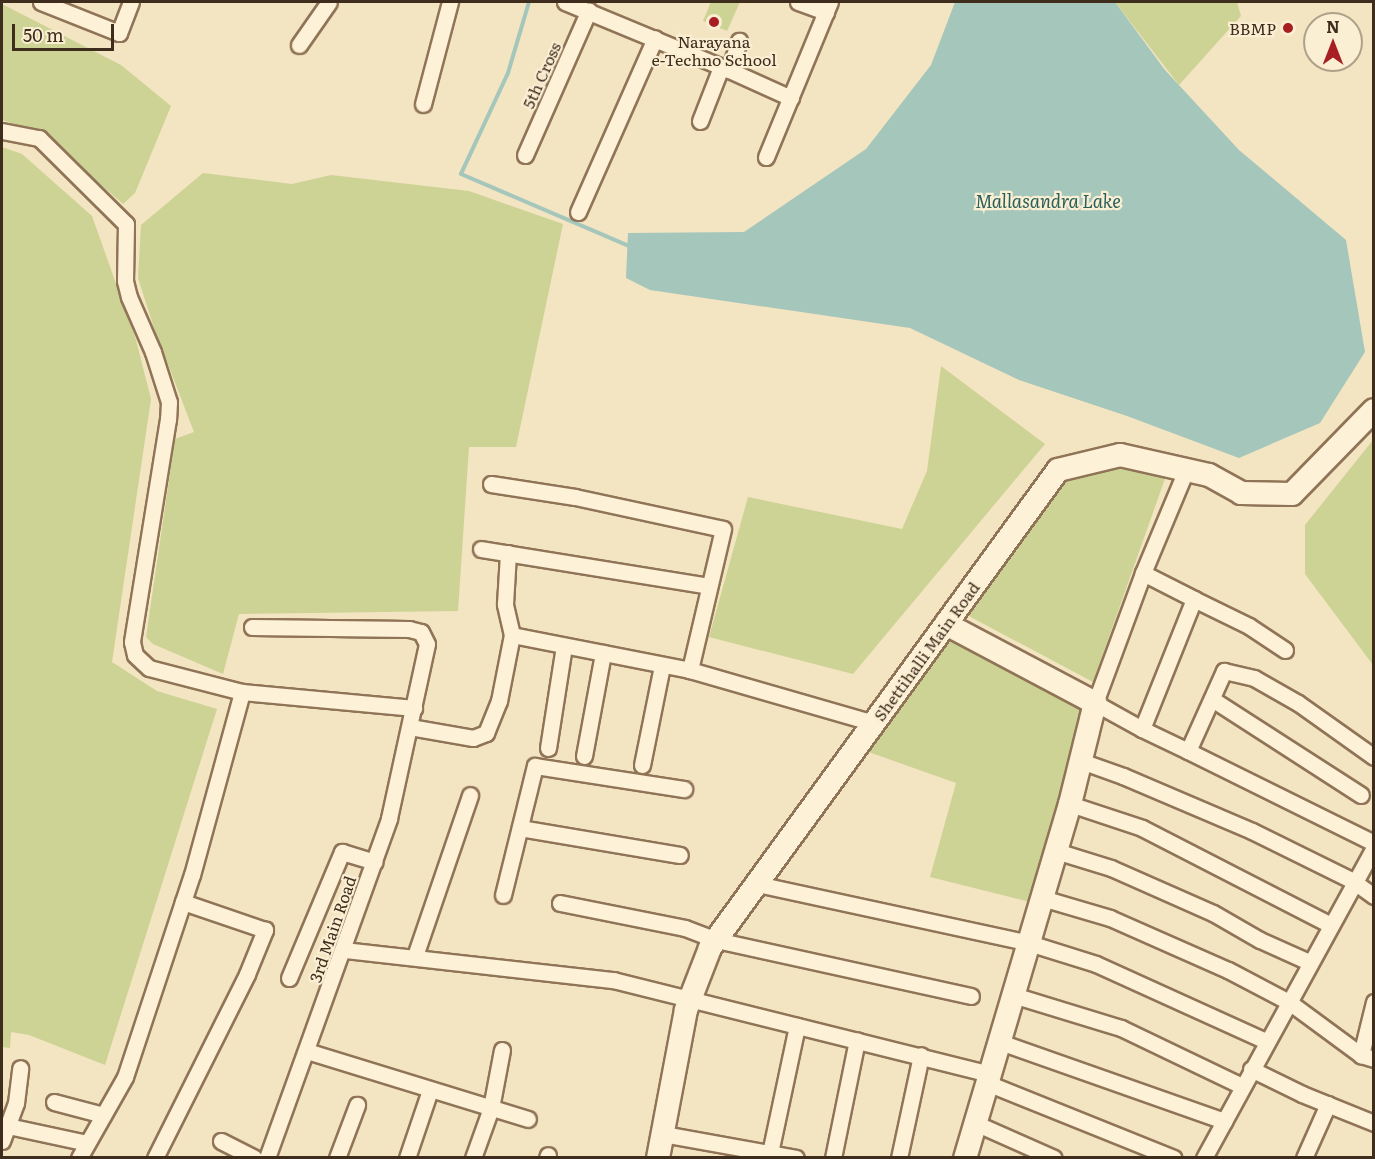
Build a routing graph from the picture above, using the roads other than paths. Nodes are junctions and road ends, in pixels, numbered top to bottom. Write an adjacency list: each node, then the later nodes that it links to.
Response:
1 (131, 2): 6 (street)
2 (329, 2): 11 (street)
3 (450, 2): 14 (street)
4 (566, 2): 8 (street)
5 (798, 2): 7 (street)
6 (51, 4)
7 (828, 7): 13 (street)
8 (589, 10): 9 (street); 17 (street, 5th Cross)
9 (655, 38): 12 (street); 19 (street)
10 (739, 41): 12 (street)
11 (299, 45)
12 (725, 68): 13 (street); 15 (street)
13 (791, 98): 18 (street)
14 (423, 104)
15 (700, 121)
16 (2, 131): 36 (street)
17 (525, 154)
18 (766, 157)
19 (578, 212)
20 (1374, 410): 21 (street, Shettihalli Main Road)
21 (1187, 468): 25 (street); 28 (street, Shettihalli Main Road)
22 (491, 484): 26 (street)
23 (481, 549): 24 (street)
24 (508, 553): 26 (street); 30 (street)
25 (1143, 573): 27 (street); 38 (street)
26 (710, 586): 35 (street)
27 (1194, 599): 32 (street); 42 (street)
28 (946, 624): 38 (street); 40 (street, Shettihalli Main Road)
29 (252, 627): 39 (street, 3rd Main Road)
30 (512, 635): 31 (street); 41 (street)
31 (564, 646): 33 (street); 43 (street)
32 (1285, 650)
33 (603, 653): 34 (street); 45 (street)
34 (662, 666): 35 (street); 48 (street)
35 (690, 670): 40 (street)
36 (242, 692): 39 (street); 63 (street)
37 (1212, 699): 44 (street); 46 (street); 51 (street)
38 (1095, 703): 42 (street); 47 (street)
39 (414, 708): 41 (street, 3rd Main Road)
40 (874, 723): 59 (street, Shettihalli Main Road)
41 (410, 727): 57 (street, 3rd Main Road)
42 (1142, 729): 44 (street)
43 (548, 748)
44 (1188, 751): 54 (street)
45 (584, 756)
46 (1374, 758)
47 (1081, 761): 52 (street); 58 (street)
48 (642, 765)
49 (684, 789): 53 (street)
50 (470, 795): 69 (street)
51 (1361, 795)
52 (1070, 804): 55 (street); 65 (street)
53 (520, 828): 56 (street); 60 (street)
54 (1374, 845): 58 (street)
55 (1056, 851): 62 (street); 70 (street)
56 (680, 855)
57 (374, 862): 68 (street, 3rd Main Road); 71 (street)
58 (1353, 881): 61 (street); 65 (street)
59 (757, 884): 66 (street, Shettihalli Main Road); 67 (street)
60 (504, 895)
61 (1374, 896)
62 (1042, 898): 67 (street); 75 (street)
63 (183, 902): 94 (street); 106 (street)
64 (560, 903): 66 (street)
65 (1329, 924): 70 (street)
66 (716, 940): 73 (street); 74 (street, Shettihalli Main Road)
67 (1029, 943): 72 (street); 79 (street)
68 (344, 950): 69 (street); 82 (street, 3rd Main Road)
69 (415, 956): 74 (street)
70 (1309, 962): 75 (street)
71 (289, 978)
72 (1013, 995): 80 (street); 88 (street)
73 (971, 996)
74 (691, 998): 77 (street); 100 (street, Shettihalli Main Road)
75 (1289, 1002): 79 (street); 84 (street)
76 (1374, 1002): 84 (street)
77 (796, 1026): 78 (street); 104 (street)
78 (857, 1040): 83 (street); 114 (street)
79 (1266, 1041): 86 (street)
80 (1000, 1042): 87 (street); 96 (street)
81 (502, 1050): 93 (street)
82 (307, 1051): 89 (street); 108 (street, 3rd Main Road)
83 (921, 1055): 87 (street); 115 (street)
84 (1367, 1057)
85 (20, 1068): 99 (street)
86 (1251, 1069): 88 (street); 91 (street)
87 (988, 1079): 97 (street); 118 (street)
88 (1242, 1086): 96 (street)
89 (430, 1090): 93 (street); 110 (street)
90 (54, 1102): 94 (street)
91 (1328, 1104): 98 (street); 120 (street)
92 (357, 1105): 109 (street)
93 (492, 1108): 95 (street); 111 (street)
94 (103, 1115): 103 (street)
95 (528, 1119)
96 (1224, 1121): 119 (street)
97 (975, 1123): 116 (street); 117 (street)
98 (1374, 1123)
99 (8, 1126): 101 (street); 103 (street)
100 (663, 1134): 104 (street); 112 (street, Shettihalli Main Road)
101 (2, 1141)
102 (221, 1141): 107 (street)
103 (87, 1143): 105 (street)
104 (770, 1153): 113 (street)
105 (79, 1158)
106 (155, 1158)
107 (254, 1158)
108 (267, 1158)
109 (336, 1158)
110 (407, 1158)
111 (473, 1158)
112 (658, 1158)
113 (796, 1158)
114 (833, 1158)
115 (899, 1158)
116 (965, 1158)
117 (1054, 1158)
118 (1174, 1158)
119 (1204, 1158)
120 (1304, 1158)

